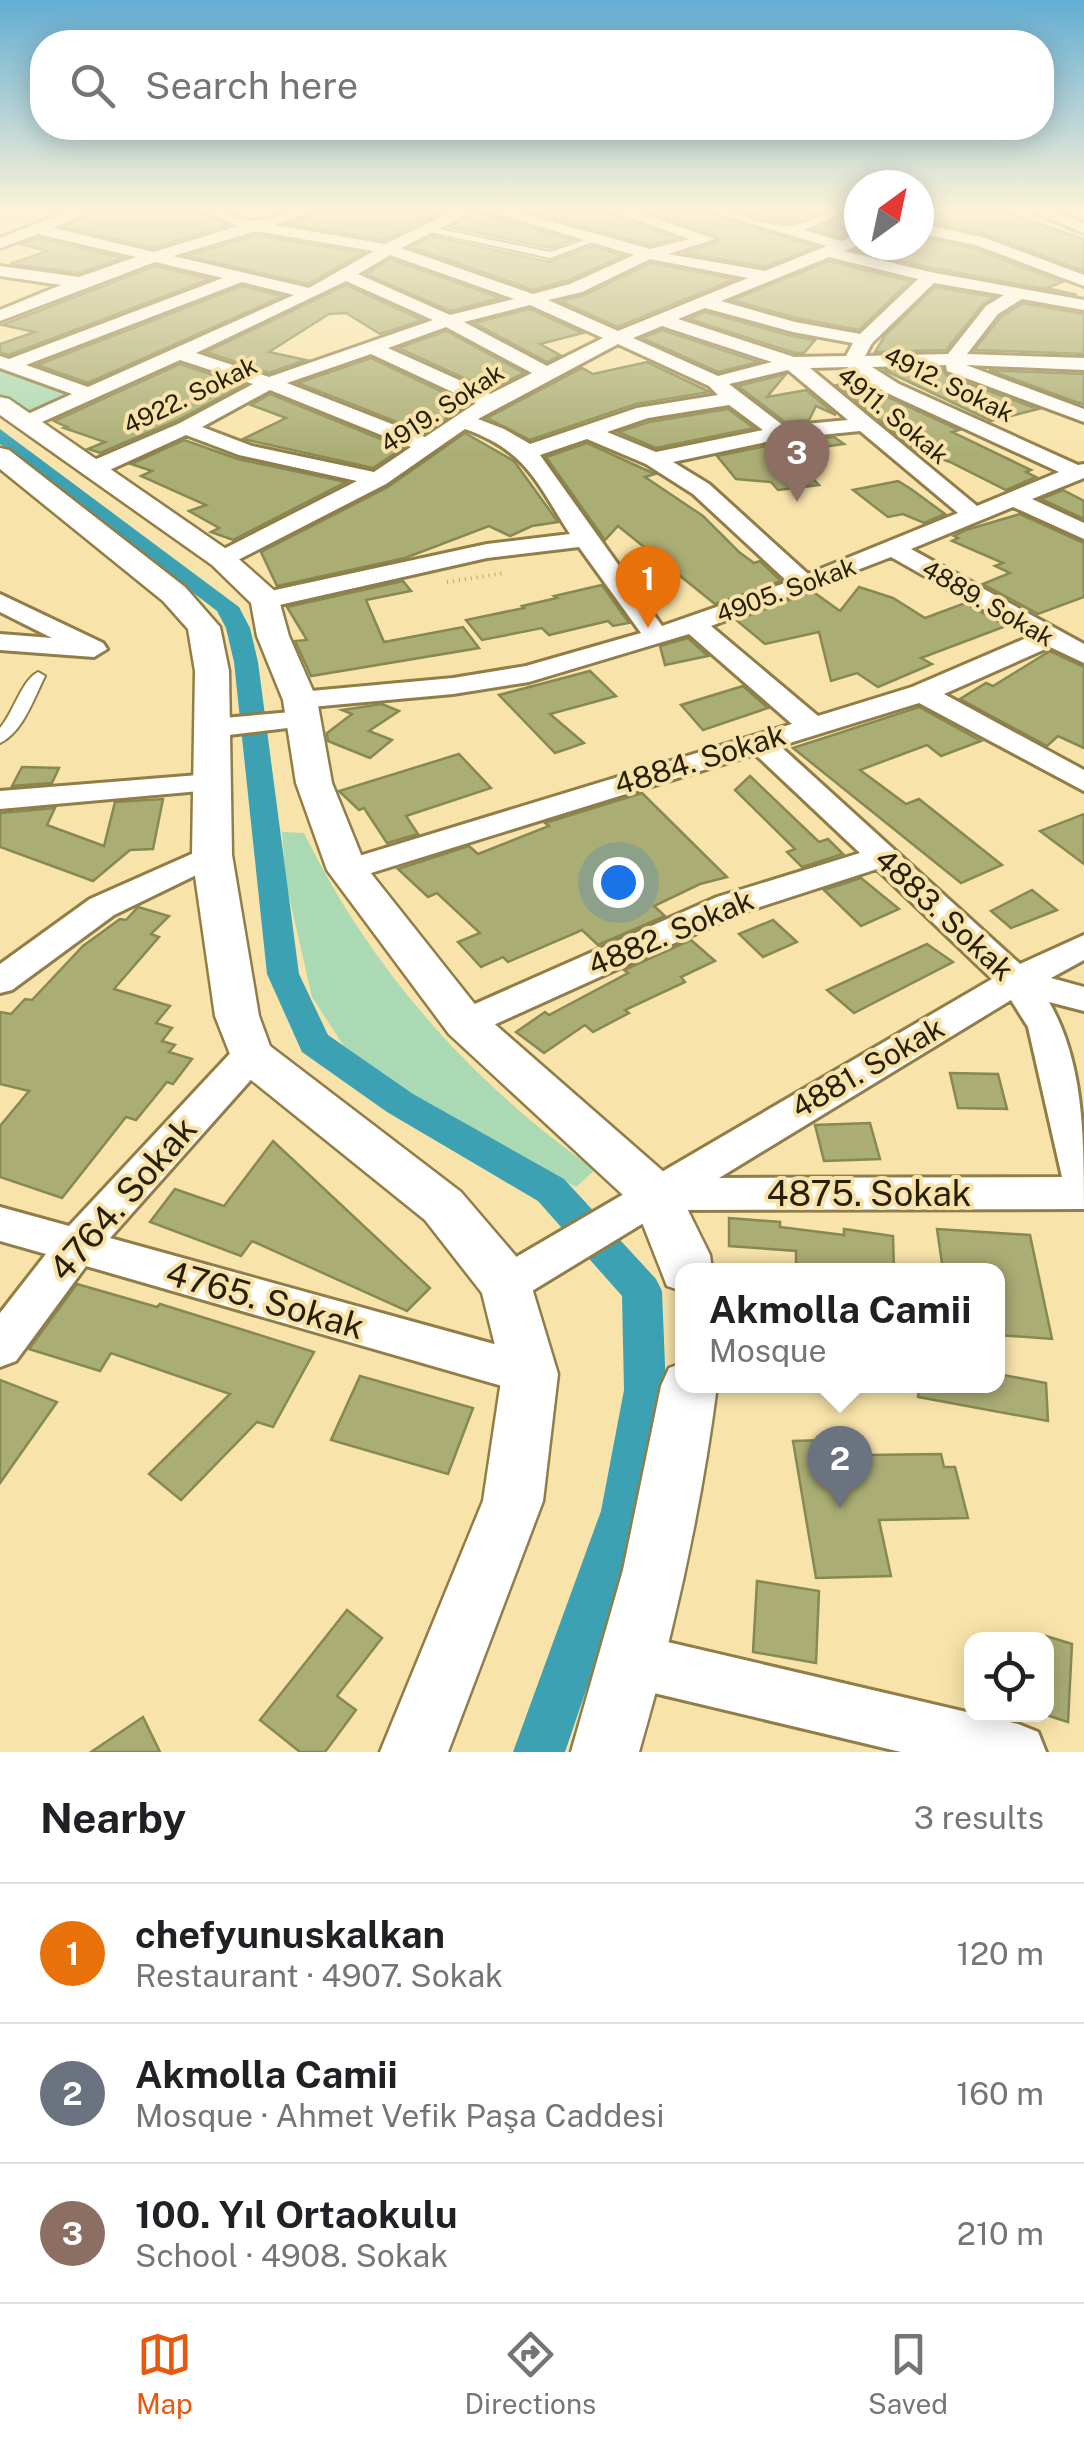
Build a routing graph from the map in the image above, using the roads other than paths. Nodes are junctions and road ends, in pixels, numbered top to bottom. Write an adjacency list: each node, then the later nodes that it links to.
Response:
1 (61, 292): 16 (street)
2 (199, 292): 25 (street)
3 (300, 292): 12 (street)
4 (315, 292): 12 (street)
5 (390, 292): 18 (street)
6 (515, 292): 13 (street)
7 (563, 292): 13 (street, 4922. Sokak)
8 (734, 292): 14 (street, 4919. Sokak)
9 (914, 292): 20 (street, 4912. Sokak)
10 (1013, 292): 11 (street)
11 (1020, 293): 15 (street); 23 (street)
12 (311, 294): 22 (street)
13 (536, 300): 18 (street, 4922. Sokak); 19 (street)
14 (707, 303): 17 (street, 4919. Sokak); 20 (street)
15 (1084, 305)
16 (0, 316)
17 (663, 320): 19 (street, 4919. Sokak); 26 (street, 4911. Sokak)
18 (448, 321): 21 (street, 4922. Sokak); 28 (street)
19 (616, 338): 28 (street, 4919. Sokak); 30 (street)
20 (864, 340): 24 (street, 4912. Sokak)
21 (369, 346): 29 (street, 4922. Sokak); 33 (street)
22 (180, 354): 29 (street); 31 (street)
23 (945, 360): 24 (street); 27 (street); 34 (street)
24 (852, 362): 26 (street); 45 (street, 4912. Sokak)
25 (5, 363): 31 (street)
26 (792, 363): 30 (street); 36 (street, 4911. Sokak)
27 (1084, 364)
28 (547, 373): 33 (street, 4919. Sokak)
29 (269, 382): 37 (street, 4922. Sokak); 41 (street)
30 (716, 382): 32 (street)
31 (90, 394): 40 (street)
32 (733, 399): 38 (street); 39 (street)
33 (490, 402): 35 (street, 4919. Sokak)
34 (1084, 416)
35 (464, 421): 41 (street, 4919. Sokak); 42 (street)
36 (866, 424): 39 (street); 48 (street, 4911. Sokak)
37 (185, 428): 44 (street, 4922. Sokak); 46 (street)
38 (587, 431): 42 (street); 43 (street)
39 (780, 432): 43 (street)
40 (8, 443): 44 (street); 64 (street)
41 (428, 446): 46 (street, 4919. Sokak)
42 (528, 452): 50 (street)
43 (654, 459): 53 (street)
44 (95, 468): 52 (street)
45 (1080, 471): 47 (street, 4905. Sokak)
46 (378, 479): 52 (street, 4919. Sokak)
47 (1016, 500): 48 (street, 4905. Sokak); 49 (street)
48 (975, 516): 51 (street, 4905. Sokak)
49 (1084, 532)
50 (585, 539): 54 (street); 57 (street)
51 (894, 549): 53 (street, 4905. Sokak); 58 (street, 4889. Sokak)
52 (222, 560): 54 (street)
53 (806, 584): 56 (street, 4905. Sokak)
54 (266, 600): 63 (street)
55 (0, 602): 59 (street)
56 (693, 624): 57 (street, 4905. Sokak); 65 (street)
57 (656, 636): 63 (street, 4905. Sokak)
58 (1048, 638): 60 (street, 4889. Sokak); 62 (street, 4884. Sokak)
59 (0, 642)
60 (1084, 655)
61 (38, 676): 66 (lane)
62 (922, 693): 65 (street, 4884. Sokak); 69 (street)
63 (302, 710): 64 (street, 4905. Sokak); 73 (street)
64 (239, 725): 68 (street)
65 (811, 725): 67 (street, 4884. Sokak)
66 (0, 738)
67 (759, 742): 72 (street, 4883. Sokak); 73 (street, 4884. Sokak)
68 (211, 782): 70 (street); 71 (street)
69 (1084, 782)
70 (0, 800)
71 (212, 855): 75 (street); 79 (street)
72 (882, 857): 76 (street, 4883. Sokak); 78 (street, 4882. Sokak)
73 (347, 870): 78 (street)
74 (1084, 946): 76 (street, 4881. Sokak)
75 (5, 971)
76 (1016, 982): 77 (street); 80 (street, 4883. Sokak); 82 (street, 4881. Sokak)
77 (1084, 999)
78 (465, 1023): 82 (street)
79 (251, 1054): 84 (street, 4764. Sokak); 86 (street)
80 (1084, 1182)
81 (1084, 1193): 82 (street, 4875. Sokak)
82 (655, 1194): 85 (street); 86 (street, 4881. Sokak)
83 (0, 1224): 84 (street, 4765. Sokak)
84 (76, 1247): 87 (street, 4764. Sokak); 88 (street, 4765. Sokak)
85 (685, 1263)
86 (507, 1284): 88 (street)
87 (0, 1347)
88 (530, 1374): 91 (street)
89 (688, 1393): 90 (street)
90 (634, 1661): 92 (street); 93 (street)
91 (414, 1752)
92 (604, 1752)
93 (1018, 1752)

